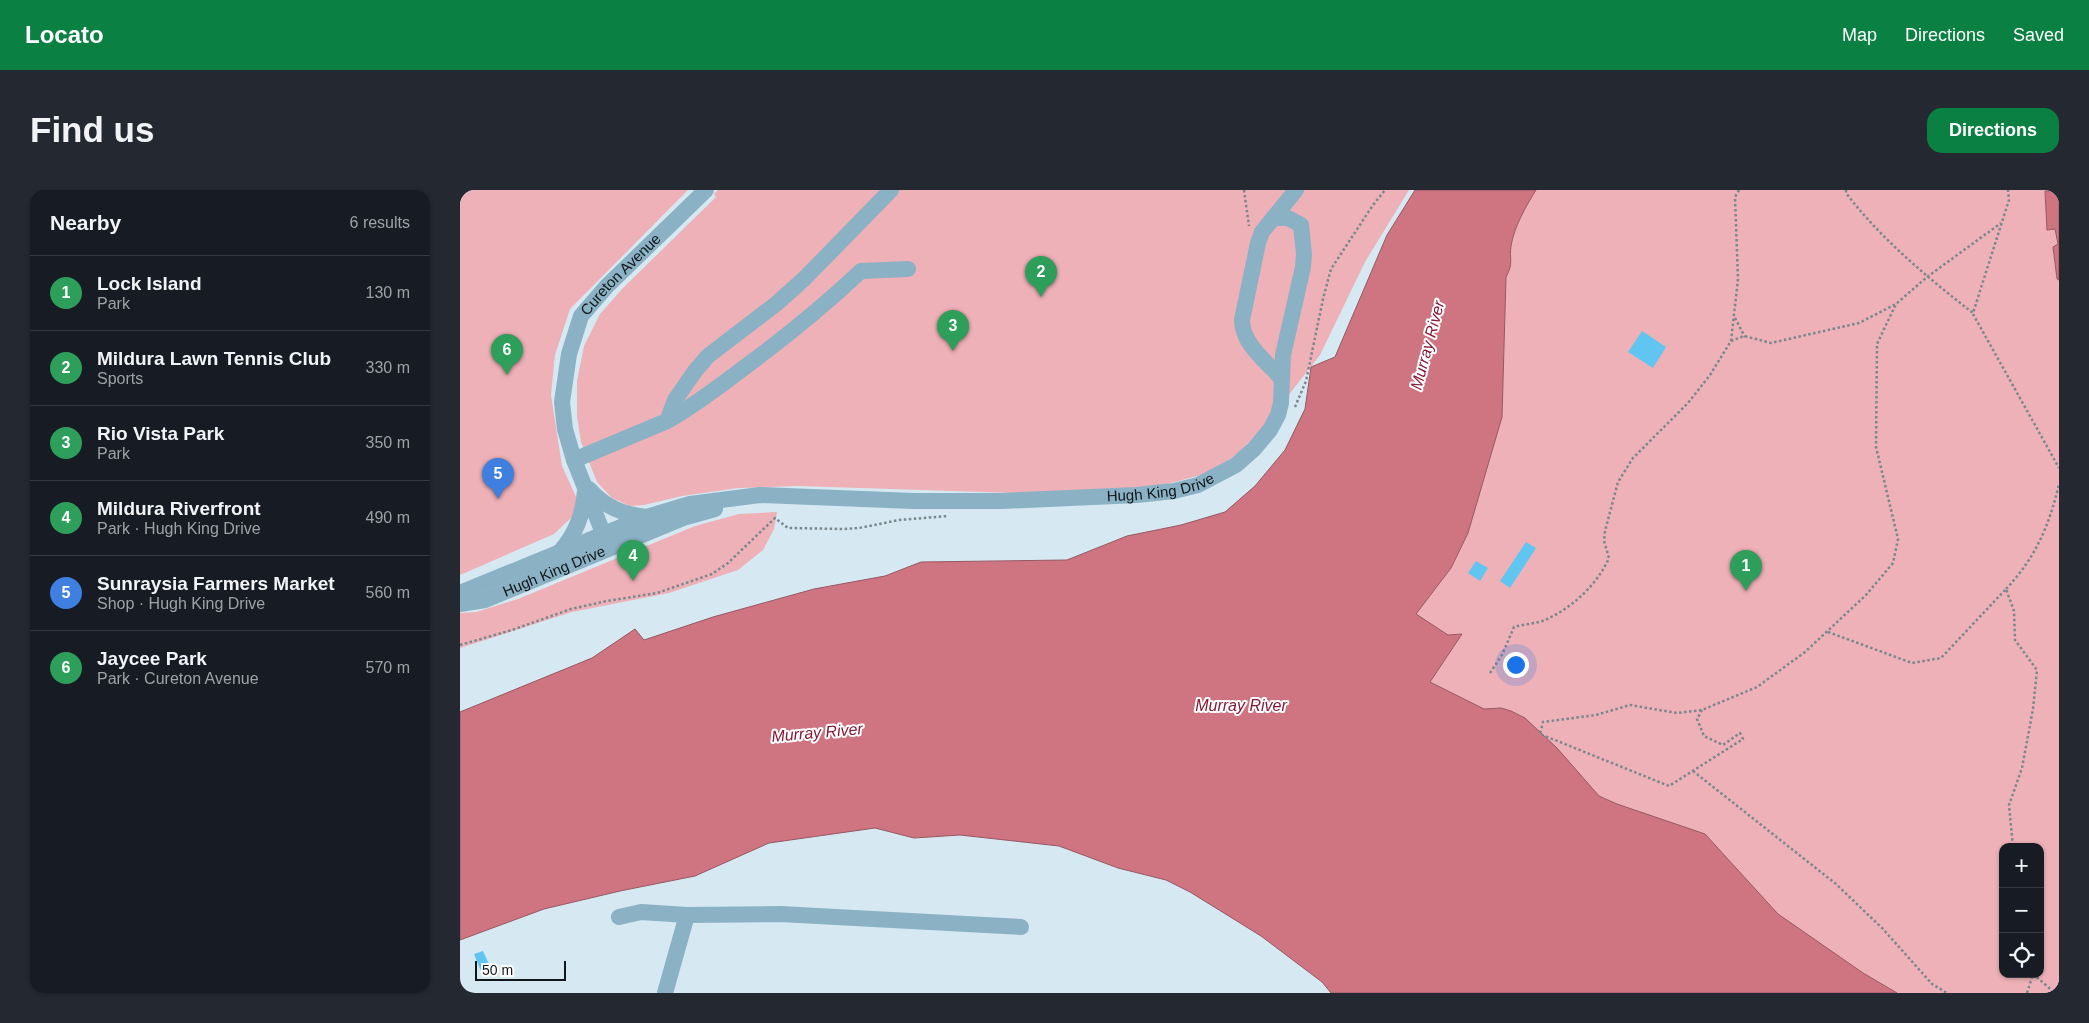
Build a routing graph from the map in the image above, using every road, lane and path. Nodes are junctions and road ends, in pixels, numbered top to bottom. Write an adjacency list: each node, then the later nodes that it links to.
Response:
1 (706, 190): 24 (street, Cureton Avenue)
2 (891, 190): 23 (street)
3 (1244, 190): 13 (path)
4 (1296, 190): 10 (street)
5 (1303, 190): 12 (street, Hugh King Drive)
6 (1385, 190): 22 (path)
7 (1739, 190): 18 (path)
8 (1846, 190): 15 (path)
9 (2008, 190): 11 (path)
10 (1273, 218): 12 (street); 13 (street)
11 (2002, 222): 15 (path); 17 (path)
12 (1301, 225): 21 (street, Hugh King Drive)
13 (1258, 243): 21 (street)
14 (908, 269): 23 (street)
15 (1928, 278): 16 (path); 17 (path)
16 (1896, 304): 19 (path); 36 (path)
17 (1973, 314): 25 (path)
18 (1734, 316): 19 (path); 20 (path)
19 (1745, 337): 20 (path)
20 (1731, 340): 38 (path)
21 (1281, 378): 28 (street, Hugh King Drive)
22 (1292, 414)
23 (667, 421): 24 (street)
24 (574, 460): 27 (street, Cureton Avenue)
25 (2059, 468)
26 (2059, 484): 33 (path)
27 (586, 486): 30 (street); 31 (street, Cureton Avenue); 32 (street)
28 (760, 495): 30 (street, Hugh King Drive); 31 (street, Hugh King Drive)
29 (956, 515): 37 (path)
30 (646, 517): 31 (street, Hugh King Drive)
31 (606, 542): 32 (street, Hugh King Drive); 35 (street, Hugh King Drive)
32 (559, 553): 34 (street, Hugh King Drive)
33 (2006, 589): 36 (path); 41 (path)
34 (460, 593)
35 (460, 604)
36 (1828, 632): 39 (path)
37 (460, 645)
38 (1490, 673)
39 (1702, 710): 40 (path); 40 (path)
40 (1693, 771): 48 (path)
41 (2013, 843)
42 (687, 915): 43 (street); 44 (street); 47 (street)
43 (619, 917)
44 (1021, 927)
45 (2032, 978): 49 (path)
46 (2038, 978): 50 (path)
47 (665, 993)
48 (1947, 993)
49 (2028, 993)
50 (2055, 993)

